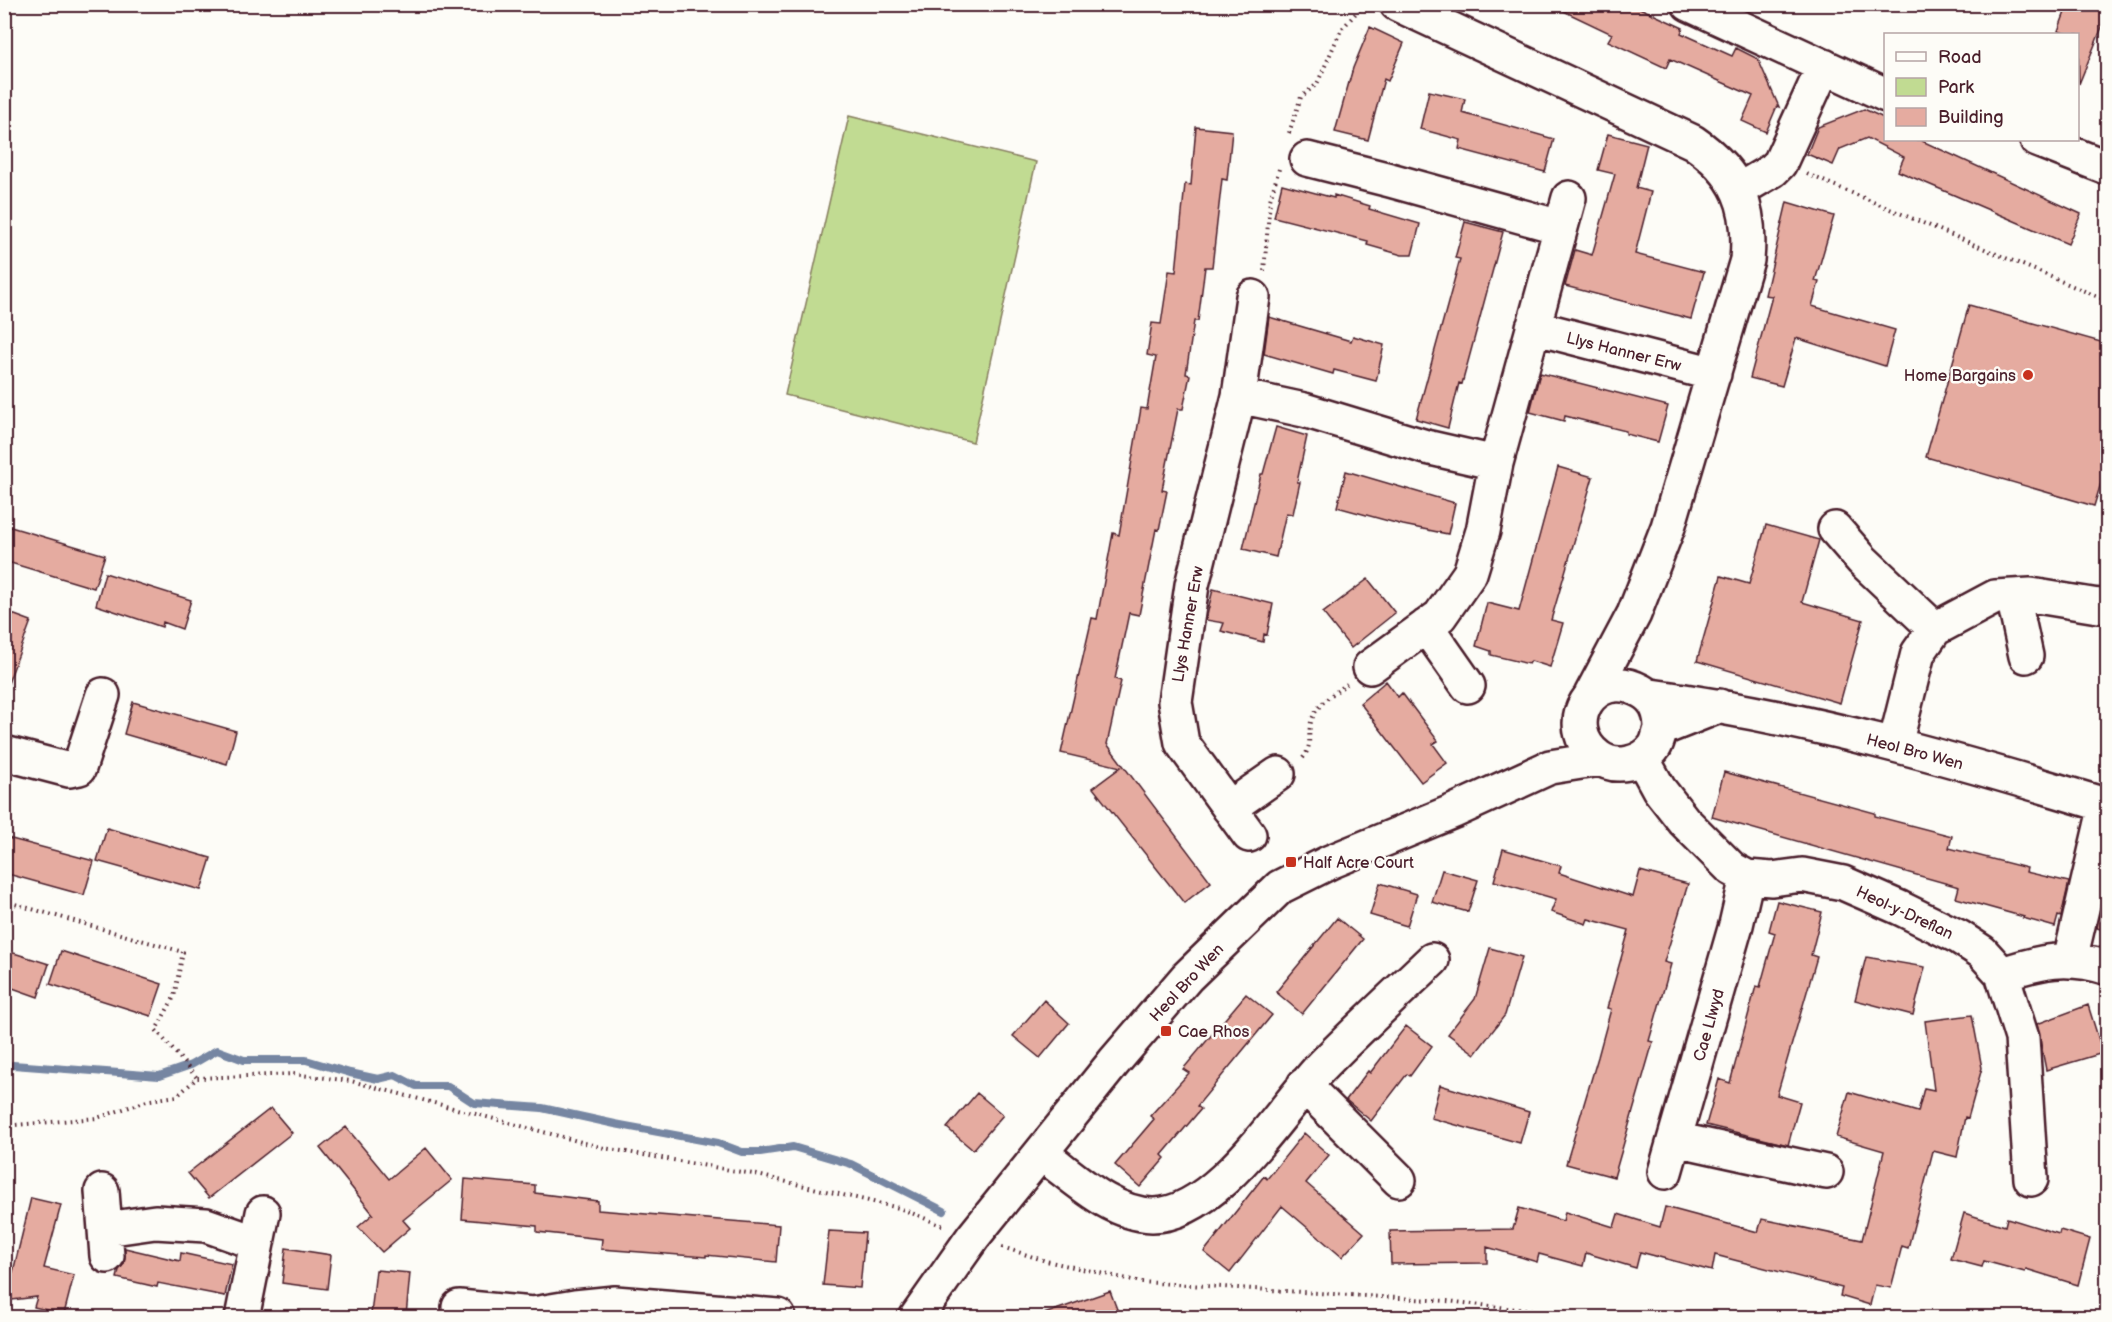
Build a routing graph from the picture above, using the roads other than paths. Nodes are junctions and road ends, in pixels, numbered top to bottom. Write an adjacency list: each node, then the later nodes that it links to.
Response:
1 (1397, 4): 8 (street)
2 (1689, 4): 3 (street)
3 (1824, 66): 4 (street); 8 (street)
4 (1884, 94)
5 (2040, 141): 7 (street)
6 (1307, 159): 10 (street)
7 (2106, 164)
8 (1739, 190): 11 (street)
9 (1253, 297): 12 (street, Llys Hanner Erw)
10 (1533, 327): 11 (street, Llys Hanner Erw); 13 (street)
11 (1714, 374): 17 (street)
12 (1239, 396): 13 (street); 35 (street, Llys Hanner Erw)
13 (1496, 463): 18 (street)
14 (1835, 529): 19 (street)
15 (2013, 596): 16 (street); 19 (street); 20 (street)
16 (2108, 605)
17 (1634, 614): 23 (street); 25 (street)
18 (1426, 626): 21 (street); 22 (street)
19 (1935, 629): 28 (street)
20 (2026, 656)
21 (1370, 667)
22 (1468, 686)
23 (1640, 690): 25 (street, Heol Bro Wen); 26 (street, Heol Bro Wen); 27 (street)
24 (103, 695): 29 (street)
25 (1586, 706): 31 (street); 32 (street)
26 (1720, 706): 27 (street); 28 (street, Heol Bro Wen)
27 (1661, 729): 30 (street)
28 (1895, 745): 34 (street, Heol Bro Wen)
29 (4, 753)
30 (1642, 758): 31 (street, Heol Bro Wen); 37 (street)
31 (1600, 759): 32 (street, Heol Bro Wen)
32 (1550, 766): 44 (street, Heol Bro Wen)
33 (1278, 774): 35 (street)
34 (2107, 806): 39 (street)
35 (1229, 808): 36 (street, Llys Hanner Erw)
36 (1249, 835)
37 (1748, 878): 41 (street, Heol-y-Dreflan); 43 (street, Cae Llwyd)
38 (1432, 960): 42 (street)
39 (2070, 960): 40 (street); 41 (street)
40 (2108, 968)
41 (2002, 974): 47 (street, Heol-y-Dreflan)
42 (1304, 1085): 44 (street); 48 (street)
43 (1675, 1139): 45 (street, Cae Llwyd); 46 (street)
44 (1042, 1154): 54 (street, Heol Bro Wen)
45 (1665, 1172)
46 (1826, 1172)
47 (2031, 1179)
48 (1399, 1180)
49 (102, 1191): 53 (street)
50 (459, 1307): 51 (street)
51 (658, 1312): 52 (street)
52 (778, 1316)
53 (242, 1317)
54 (916, 1317)

